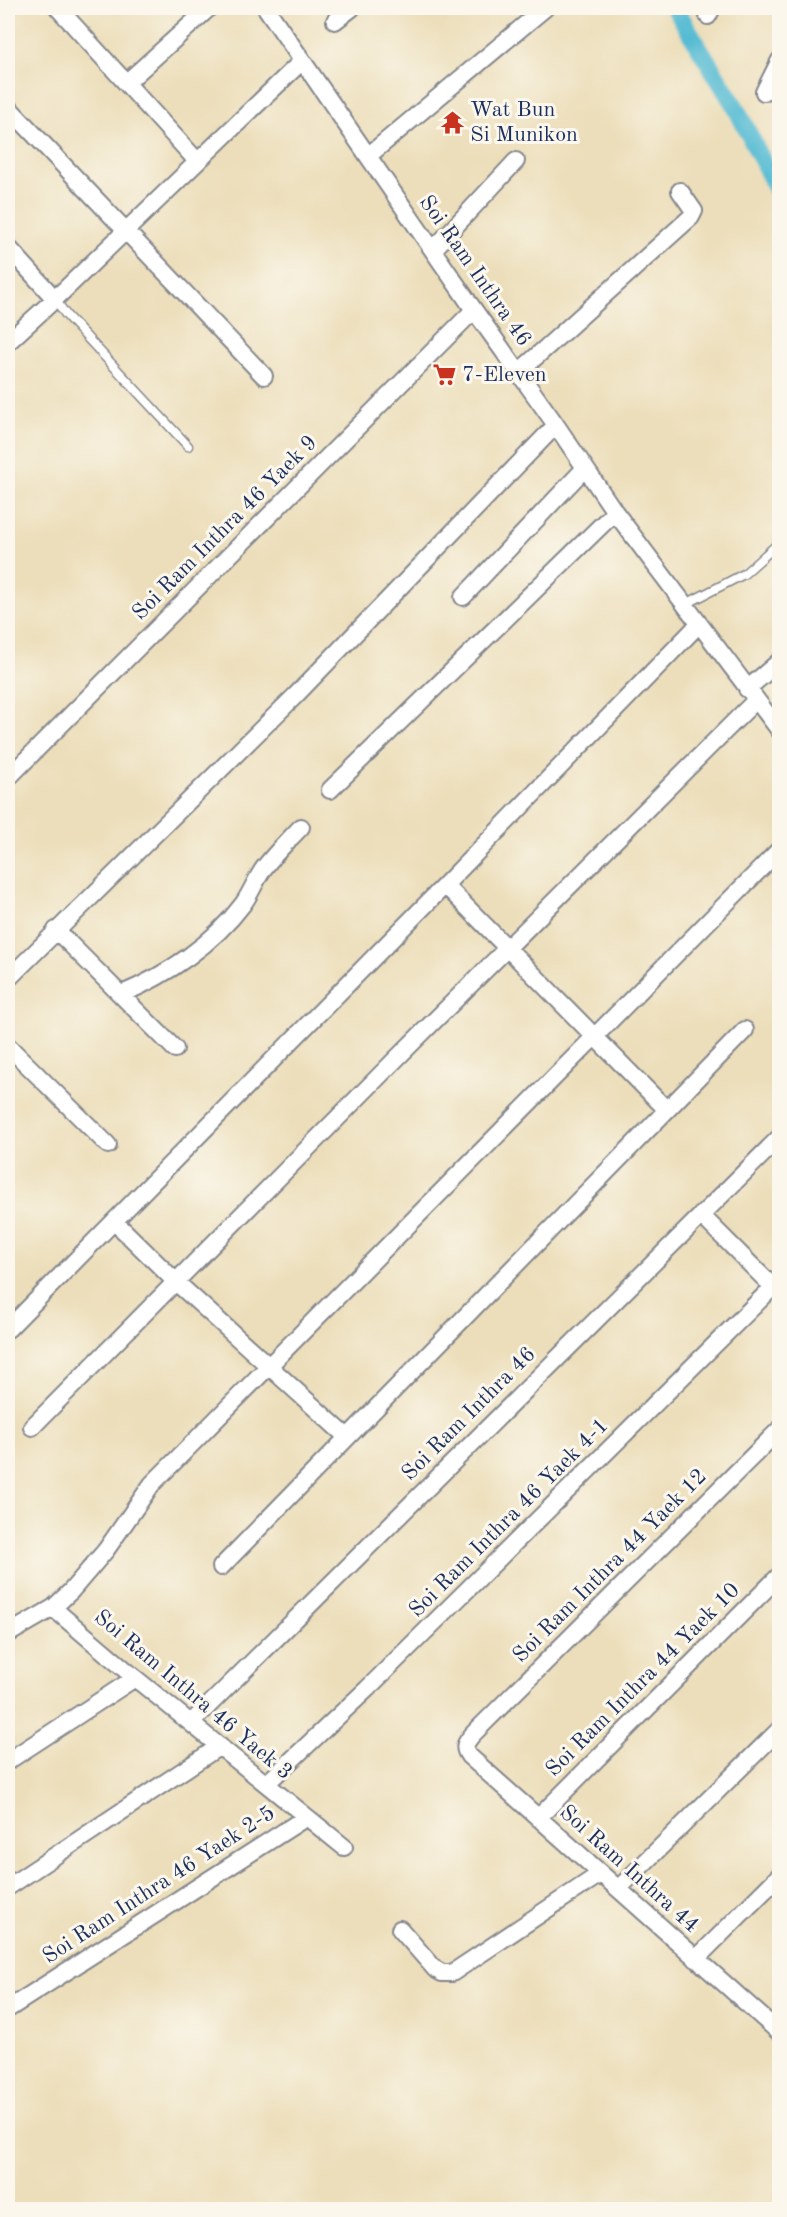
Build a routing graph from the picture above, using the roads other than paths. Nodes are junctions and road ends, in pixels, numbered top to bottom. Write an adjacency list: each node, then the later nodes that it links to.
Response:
1 (58, 8): 9 (street)
2 (208, 8): 9 (street)
3 (266, 8): 8 (street, Soi Ram Inthra 46)
4 (352, 8): 6 (street)
5 (536, 10): 12 (street)
6 (335, 21)
7 (780, 60): 10 (street)
8 (302, 61): 12 (street, Soi Ram Inthra 46); 13 (street)
9 (126, 83): 13 (street)
10 (764, 92)
11 (8, 107): 16 (street)
12 (368, 156): 18 (street, Soi Ram Inthra 46)
13 (197, 161): 16 (street)
14 (516, 161): 18 (street)
15 (680, 191): 22 (street)
16 (125, 230): 19 (street); 23 (street)
17 (8, 247): 19 (street)
18 (433, 250): 20 (street, Soi Ram Inthra 46)
19 (55, 299): 21 (street); 25 (lane)
20 (474, 310): 22 (street, Soi Ram Inthra 46); 35 (street, Soi Ram Inthra 46 Yaek 9)
21 (8, 342)
22 (519, 372): 24 (street, Soi Ram Inthra 46)
23 (264, 376)
24 (556, 425): 26 (street, Soi Ram Inthra 46); 40 (street)
25 (188, 446)
26 (585, 468): 27 (street, Soi Ram Inthra 46); 29 (street)
27 (615, 513): 30 (street, Soi Ram Inthra 46); 36 (street)
28 (780, 542): 30 (lane)
29 (463, 597)
30 (684, 605): 31 (street, Soi Ram Inthra 46)
31 (699, 624): 33 (street, Soi Ram Inthra 46); 39 (street)
32 (780, 661): 33 (street)
33 (751, 695): 34 (street, Soi Ram Inthra 46); 41 (street)
34 (780, 731)
35 (8, 778)
36 (330, 790)
37 (301, 827): 43 (street)
38 (780, 849): 45 (street)
39 (445, 885): 41 (street); 52 (street)
40 (56, 930): 42 (street); 43 (street)
41 (507, 949): 45 (street); 53 (street)
42 (8, 979)
43 (122, 994): 47 (street)
44 (745, 1030): 48 (street)
45 (593, 1036): 48 (street); 56 (street)
46 (8, 1046): 50 (street)
47 (175, 1049)
48 (666, 1109): 59 (street)
49 (780, 1137): 51 (street, Soi Ram Inthra 46)
50 (108, 1145)
51 (701, 1215): 54 (street); 65 (street, Soi Ram Inthra 46)
52 (114, 1221): 53 (street); 55 (street)
53 (176, 1282): 56 (street); 57 (street)
54 (776, 1284): 70 (street, Soi Ram Inthra 46 Yaek 4-1)
55 (8, 1329)
56 (268, 1366): 59 (street); 62 (street)
57 (32, 1427)
58 (780, 1429): 67 (street, Soi Ram Inthra 44 Yaek 12)
59 (347, 1437): 60 (street)
60 (221, 1567)
61 (780, 1575): 72 (street, Soi Ram Inthra 44 Yaek 10)
62 (53, 1608): 63 (street); 64 (street, Soi Ram Inthra 46 Yaek 3)
63 (8, 1634)
64 (135, 1678): 65 (street, Soi Ram Inthra 46 Yaek 3); 69 (street)
65 (191, 1723): 68 (street, Soi Ram Inthra 46 Yaek 3)
66 (780, 1729): 77 (street)
67 (473, 1734): 72 (street, Soi Ram Inthra 44)
68 (220, 1746): 70 (street, Soi Ram Inthra 46 Yaek 3); 76 (street)
69 (8, 1761)
70 (266, 1784): 71 (street, Soi Ram Inthra 46 Yaek 3)
71 (305, 1818): 73 (street, Soi Ram Inthra 46 Yaek 3); 80 (street, Soi Ram Inthra 46 Yaek 2-5)
72 (538, 1818): 74 (street, Soi Ram Inthra 44)
73 (344, 1847)
74 (600, 1874): 77 (street, Soi Ram Inthra 44); 78 (street)
75 (780, 1875): 79 (street)
76 (8, 1887)
77 (618, 1890): 79 (street, Soi Ram Inthra 44)
78 (400, 1929)
79 (696, 1959): 81 (street, Soi Ram Inthra 44)
80 (8, 2009)
81 (780, 2032)

